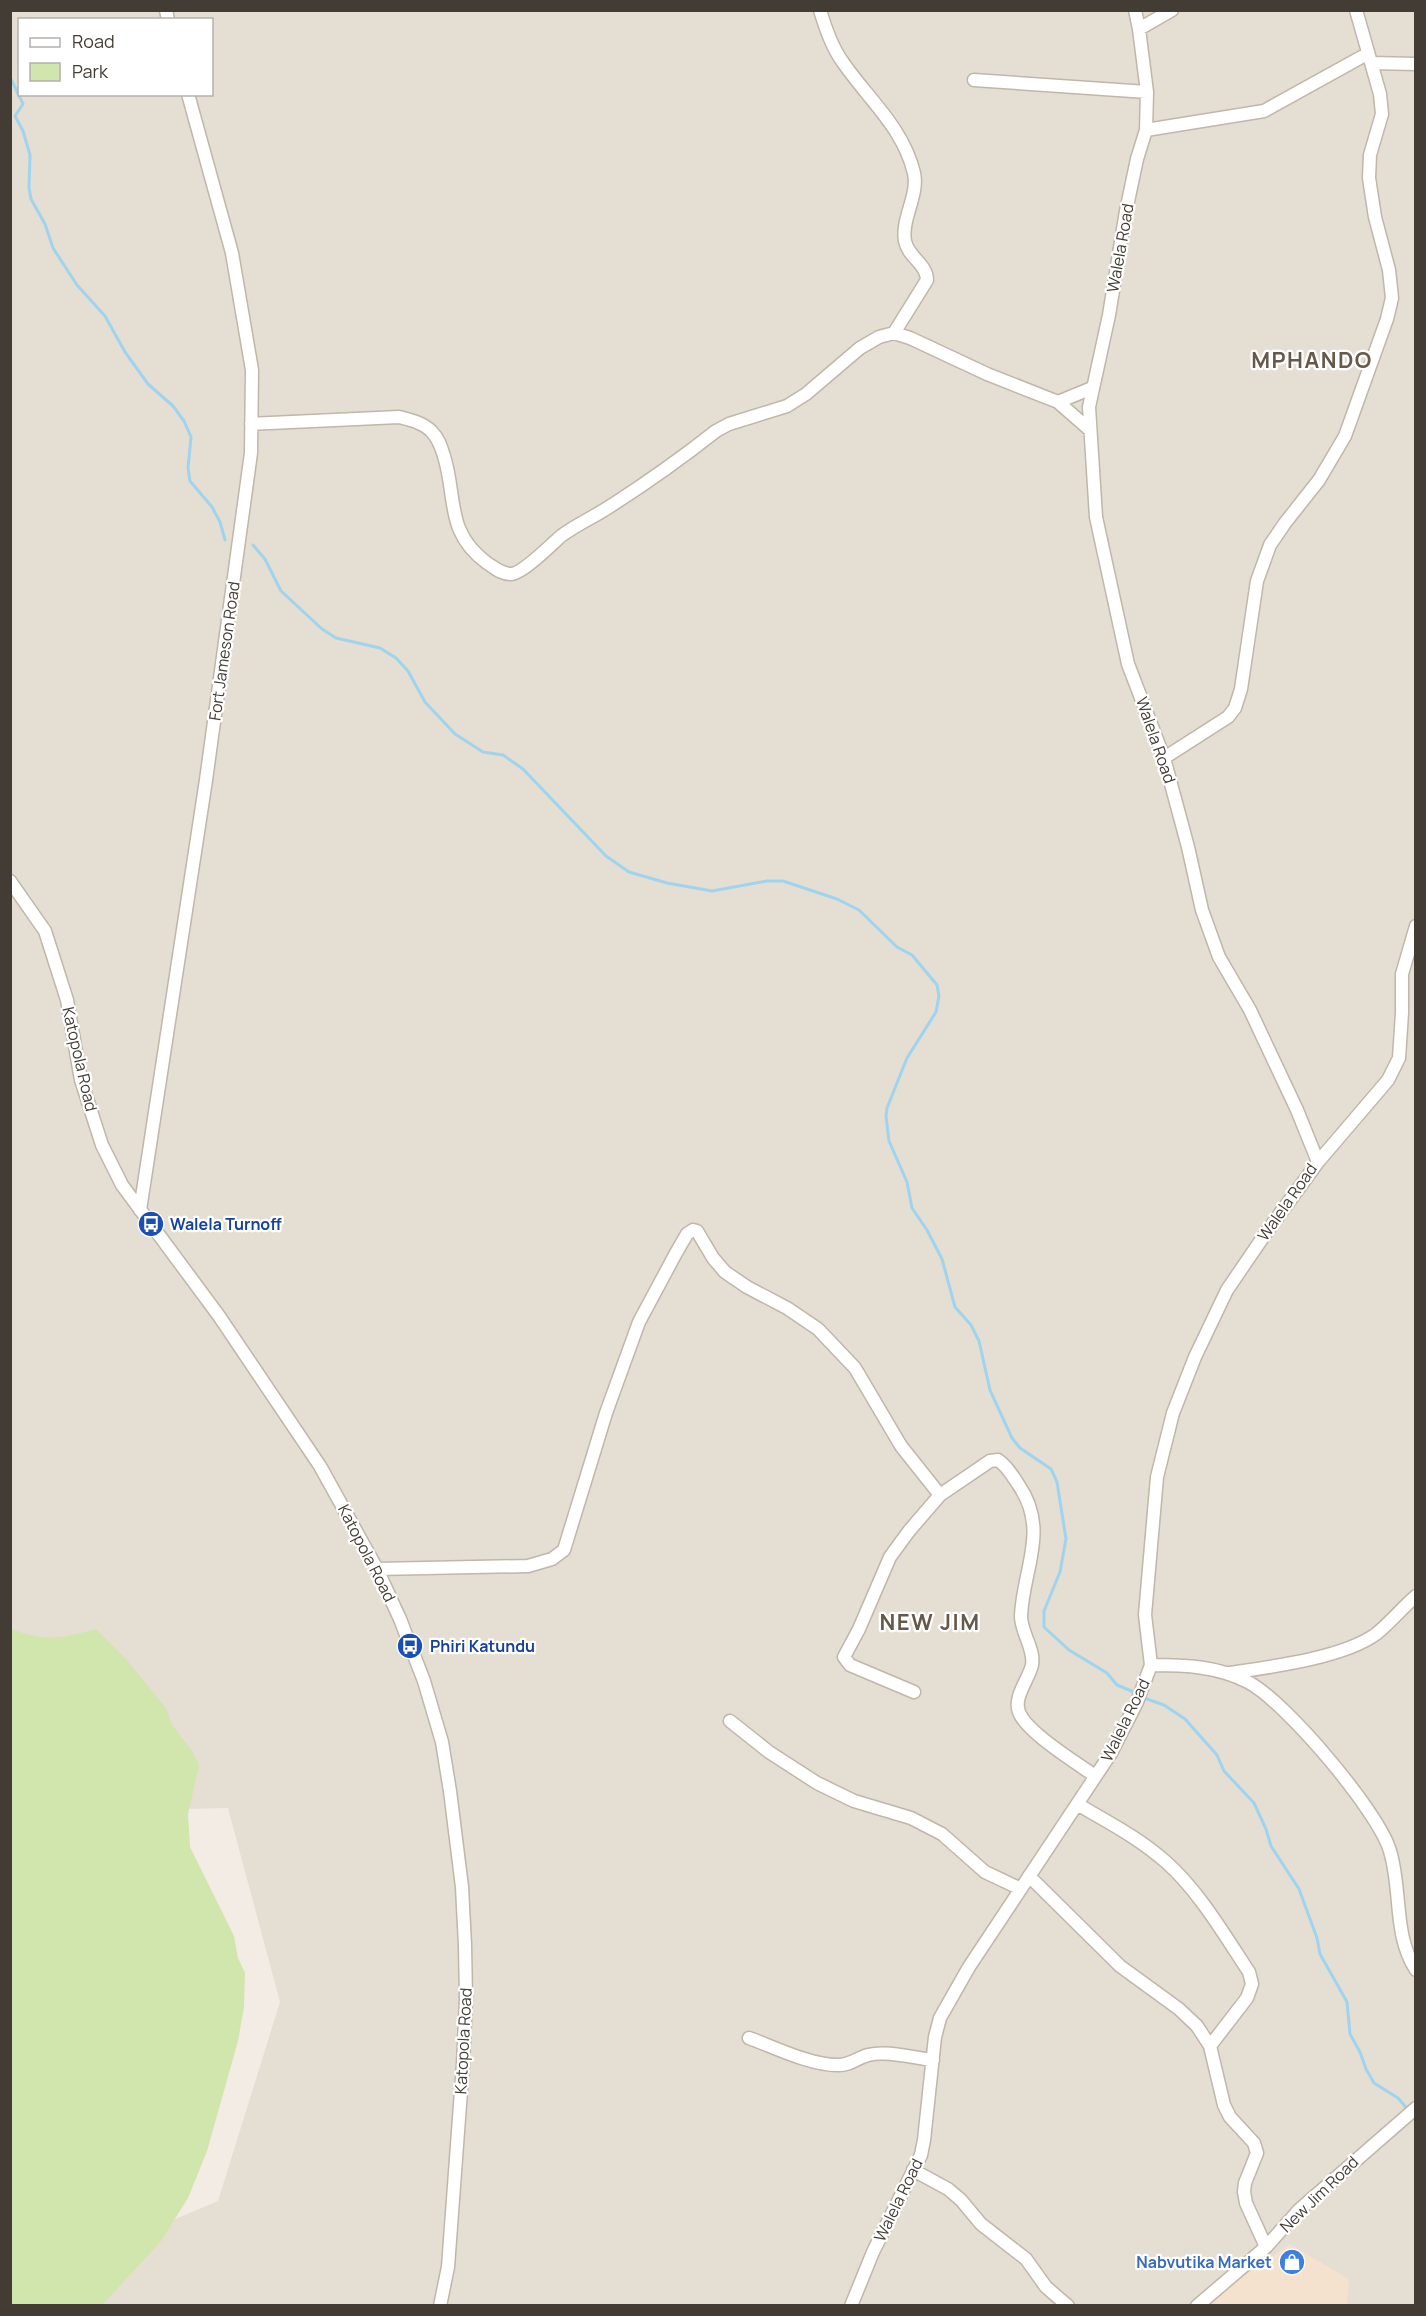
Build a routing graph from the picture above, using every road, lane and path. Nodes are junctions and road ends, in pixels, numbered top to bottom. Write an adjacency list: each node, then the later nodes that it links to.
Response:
1 (820, 10): 12 (street)
2 (1135, 10): 5 (street, Walela Road)
3 (1172, 10): 5 (street)
4 (1356, 10): 6 (street)
5 (1139, 29): 9 (street, Walela Road)
6 (1369, 58): 7 (street); 11 (street); 17 (street)
7 (1416, 64)
8 (974, 80): 9 (street)
9 (1147, 92): 11 (street, Walela Road)
10 (189, 96): 15 (street, Fort Jameson Road)
11 (1146, 130): 13 (street, Walela Road)
12 (894, 333): 14 (street); 15 (street)
13 (1092, 388): 14 (street); 16 (street, Walela Road)
14 (1058, 402): 16 (street)
15 (251, 424): 21 (street, Fort Jameson Road)
16 (1090, 430): 17 (street, Walela Road)
17 (1164, 758): 20 (street, Walela Road)
18 (10, 881): 21 (street, Katopola Road)
19 (1416, 926): 20 (street)
20 (1318, 1162): 25 (street, Walela Road)
21 (140, 1210): 23 (street, Katopola Road)
22 (940, 1495): 23 (street); 27 (street); 29 (street)
23 (376, 1569): 40 (street, Katopola Road)
24 (1416, 1596): 26 (street)
25 (1151, 1665): 26 (street); 29 (street, Walela Road)
26 (1229, 1673): 33 (street)
27 (914, 1692)
28 (730, 1721): 32 (street)
29 (1095, 1776): 30 (street, Walela Road)
30 (1077, 1803): 31 (street, Walela Road); 35 (street)
31 (1029, 1876): 32 (street, Walela Road); 35 (street)
32 (1021, 1890): 36 (street, Walela Road)
33 (1416, 1970)
34 (748, 2038): 36 (street)
35 (1210, 2046): 39 (street)
36 (933, 2060): 38 (street, Walela Road)
37 (1411, 2111): 39 (street, New Jim Road)
38 (913, 2170): 41 (street, Walela Road); 42 (street)
39 (1266, 2247): 43 (street, New Jim Road)
40 (440, 2306)
41 (851, 2306)
42 (1068, 2306)
43 (1197, 2306)

